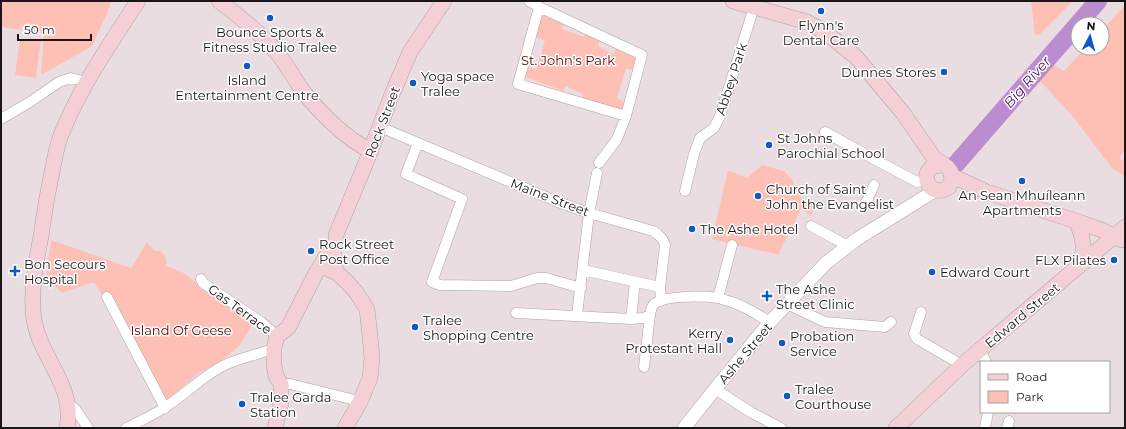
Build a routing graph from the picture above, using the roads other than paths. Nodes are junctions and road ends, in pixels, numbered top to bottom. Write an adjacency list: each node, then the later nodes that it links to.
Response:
1 (138, 1): 8 (main road)
2 (219, 1): 14 (main road)
3 (444, 1): 11 (main road, Rock Street)
4 (529, 1): 7 (street)
5 (733, 1): 6 (main road)
6 (754, 7): 15 (main road); 17 (street, Abbey Park)
7 (539, 8): 9 (street); 9 (street)
8 (86, 83): 10 (street); 53 (main road)
9 (626, 116): 19 (street)
10 (1, 119)
11 (380, 128): 13 (street, Maine Street); 14 (main road, Rock Street)
12 (825, 132): 15 (street)
13 (418, 143): 19 (street, Maine Street); 34 (street)
14 (371, 151): 25 (main road, Rock Street)
15 (938, 179): 20 (main road); 24 (street, Ashe Street)
16 (874, 185): 18 (street)
17 (685, 191)
18 (864, 207)
19 (589, 213): 29 (street); 33 (street, Maine Street)
20 (1076, 221): 22 (main road); 27 (main road)
21 (811, 226): 24 (street)
22 (1120, 236): 26 (main road); 27 (main road, Edward Street)
23 (732, 245): 36 (street)
24 (848, 246): 38 (street, Ashe Street)
25 (333, 249): 28 (main road, Rock Street); 30 (main road, Rock Street)
26 (1125, 252)
27 (1083, 263): 47 (main road, Edward Street)
28 (320, 267): 30 (main road); 46 (main road, Rock Street)
29 (583, 270): 32 (street); 34 (street)
30 (337, 273): 52 (main road)
31 (202, 281): 46 (street, Gas Terrace)
32 (635, 282): 33 (street); 43 (street)
33 (660, 287): 37 (street, Maine Street)
34 (581, 288): 41 (street)
35 (107, 297): 54 (street)
36 (718, 298): 37 (street); 44 (street)
37 (661, 301): 42 (street)
38 (787, 304): 44 (street, Ashe Street); 45 (street)
39 (921, 312): 48 (street)
40 (516, 313): 41 (street)
41 (577, 315): 43 (street)
42 (650, 315): 43 (street); 49 (street)
43 (631, 319)
44 (770, 322): 51 (street, Ashe Street)
45 (891, 322)
46 (275, 342): 50 (main road); 54 (street)
47 (983, 356): 48 (main road, Edward Street)
48 (962, 365): 63 (main road, Edward Street)
49 (644, 367)
50 (281, 384): 52 (street); 59 (main road)
51 (715, 389): 61 (street, Ashe Street); 62 (street)
52 (355, 401): 60 (main road)
53 (68, 403): 56 (main road); 57 (street)
54 (165, 408): 58 (street)
55 (988, 413): 64 (street)
56 (67, 428)
57 (88, 428)
58 (126, 428)
59 (275, 428)
60 (345, 428)
61 (684, 428)
62 (781, 428)
63 (896, 428)
64 (985, 428)

